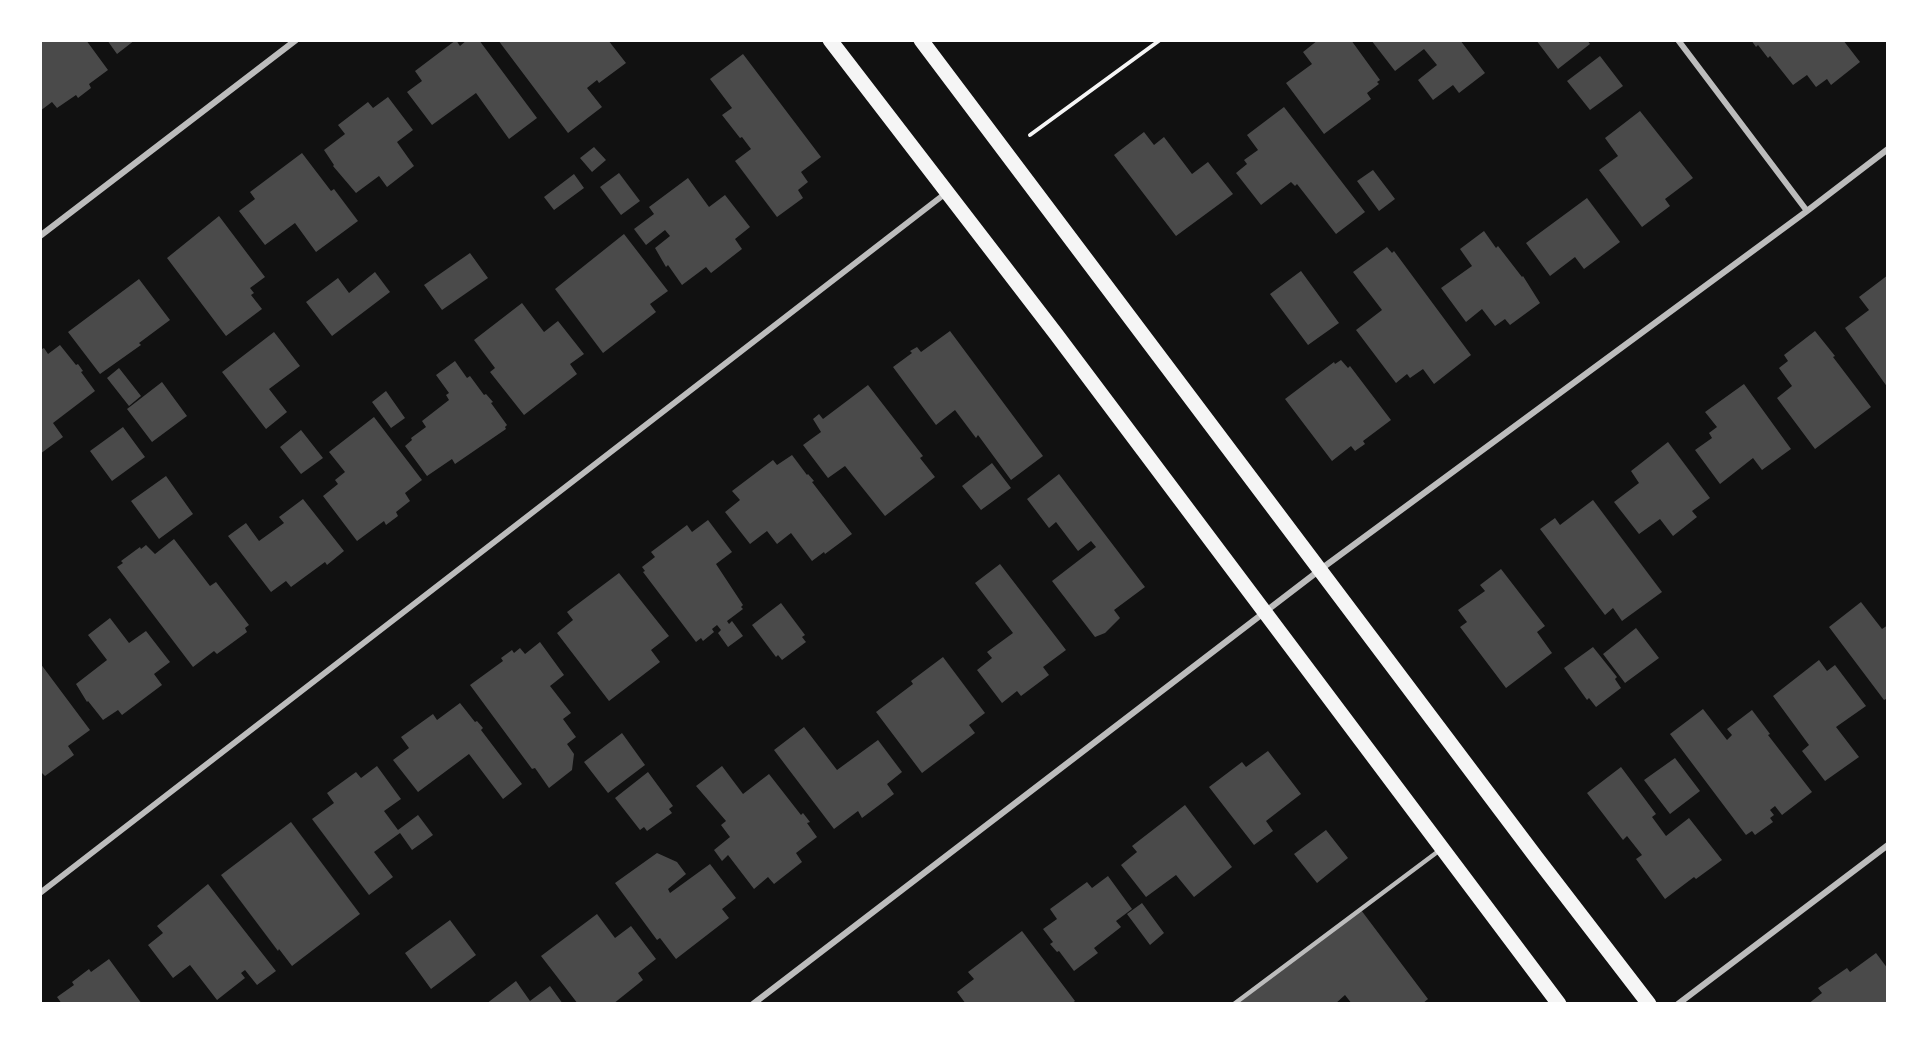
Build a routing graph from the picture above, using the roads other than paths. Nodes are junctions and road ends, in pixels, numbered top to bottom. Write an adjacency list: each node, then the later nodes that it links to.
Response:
1 (296, 40): 8 (street)
2 (830, 40): 6 (main road)
3 (921, 40): 9 (main road)
4 (1678, 40): 7 (street)
5 (1887, 149): 7 (street)
6 (946, 193): 10 (main road); 13 (street)
7 (1807, 211): 9 (street)
8 (40, 236)
9 (1321, 569): 10 (street); 17 (main road)
10 (1265, 611): 12 (main road); 14 (street)
11 (1887, 845): 18 (street)
12 (1442, 848): 15 (lane); 16 (main road)
13 (40, 893)
14 (753, 1004)
15 (1234, 1004)
16 (1560, 1004)
17 (1649, 1004)
18 (1678, 1004)

